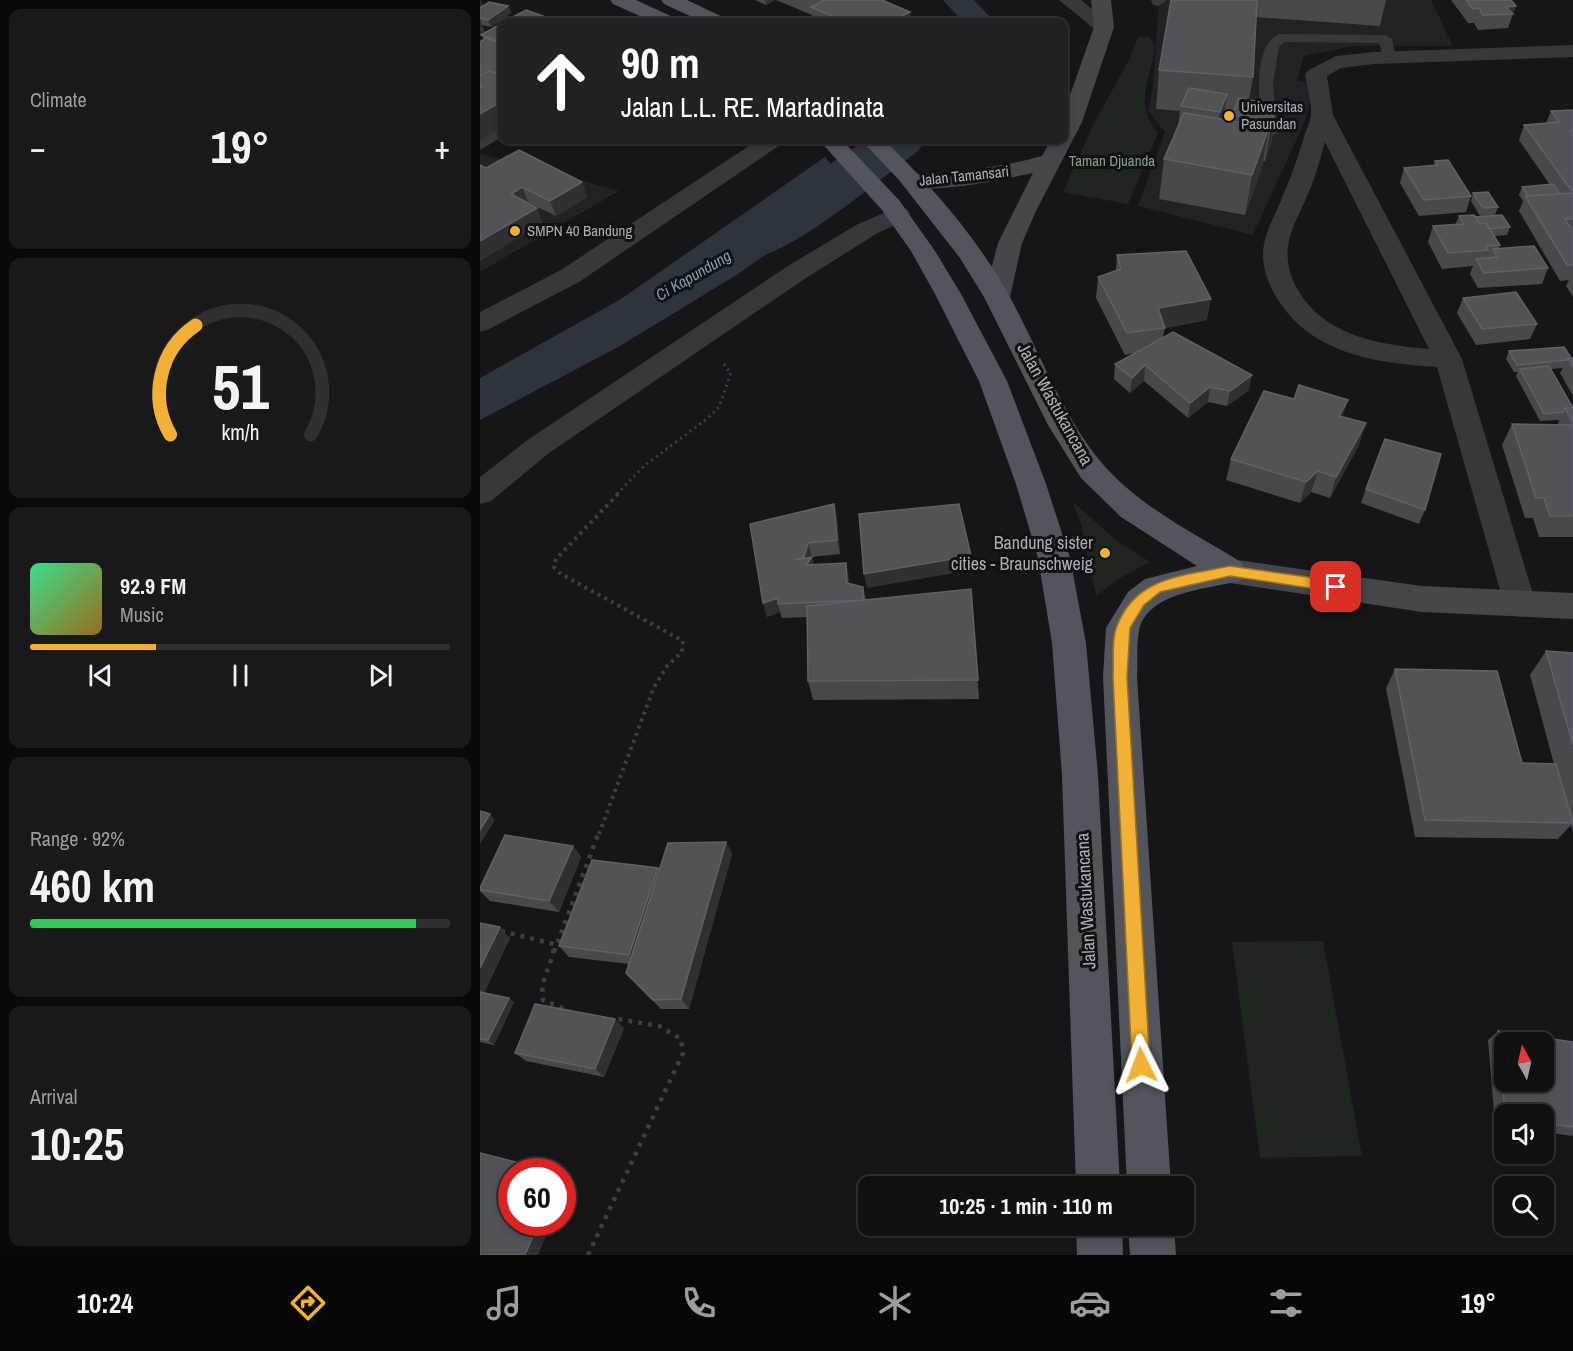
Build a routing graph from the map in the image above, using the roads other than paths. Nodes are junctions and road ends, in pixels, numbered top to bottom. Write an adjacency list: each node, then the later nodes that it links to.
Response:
1 (620, 0): 5 (main road)
2 (671, 0): 6 (main road)
3 (1069, 0): 7 (street)
4 (1101, 0): 7 (main road, Jalan Tamansari)
5 (659, 18)
6 (699, 18)
7 (1104, 27): 11 (main road, Jalan Tamansari)
8 (1573, 51): 9 (street)
9 (1389, 57): 10 (street); 13 (lane)
10 (1322, 115): 23 (street); 23 (street)
11 (1068, 128)
12 (498, 134): 17 (lane)
13 (1269, 135)
14 (766, 144): 22 (street)
15 (834, 144): 20 (main road, Jalan Wastukancana)
16 (876, 144): 19 (main road, Jalan Wastukancana)
17 (480, 145)
18 (1059, 145): 19 (main road, Jalan Tamansari); 21 (main road, Jalan Tamansari)
19 (909, 178): 21 (main road, Jalan Wastukancana)
20 (898, 214): 25 (main road, Jalan Wastukancana); 26 (street)
21 (997, 297): 24 (main road, Jalan Wastukancana)
22 (480, 323)
23 (1448, 360): 28 (street)
24 (1036, 372): 25 (main road); 27 (main road, Jalan Wastukancana)
25 (993, 381): 30 (main road, Jalan Wastukancana)
26 (480, 493)
27 (1230, 571): 28 (main road); 31 (main road)
28 (1520, 604): 29 (main road)
29 (1573, 606)
30 (1098, 1176)
31 (1148, 1176)
32 (1099, 1236): 34 (main road)
33 (1152, 1236): 35 (main road)
34 (1100, 1255)
35 (1154, 1255)

